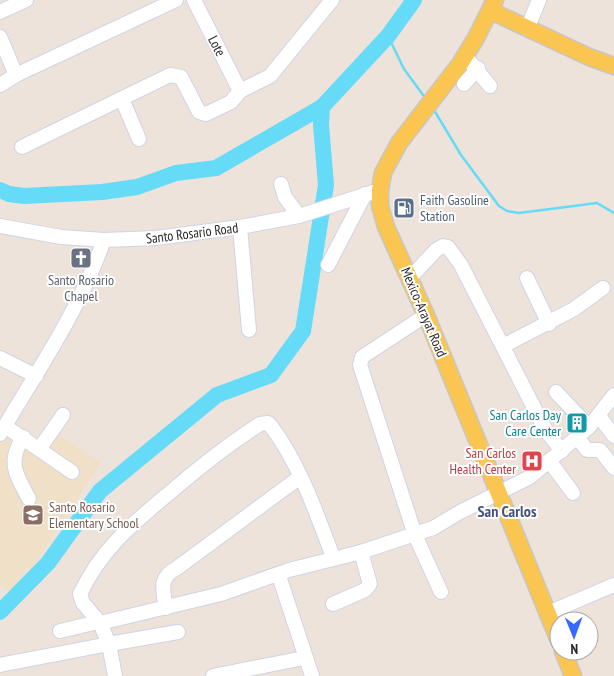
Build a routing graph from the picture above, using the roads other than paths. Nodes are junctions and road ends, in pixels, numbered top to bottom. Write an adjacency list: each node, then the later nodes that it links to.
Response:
1 (26, 0): 7 (street)
2 (176, 0): 13 (street)
3 (194, 0): 17 (street, Lote)
4 (332, 0): 17 (street)
5 (539, 0): 8 (street)
6 (493, 6): 8 (main road); 10 (main road, Mexico-Arayat Road)
7 (0, 12)
8 (527, 29): 11 (main road)
9 (0, 37): 13 (street)
10 (465, 56): 12 (street); 22 (main road, Mexico-Arayat Road)
11 (614, 66)
12 (478, 68): 14 (street); 16 (street)
13 (16, 75): 15 (street)
14 (464, 84)
15 (0, 85)
16 (490, 86)
17 (240, 91): 18 (street)
18 (122, 99): 19 (street); 20 (street)
19 (139, 139)
20 (22, 147)
21 (281, 184): 23 (street)
22 (372, 192): 23 (street, Santo Rosario Road); 27 (street); 28 (main road, Mexico-Arayat Road)
23 (299, 216): 25 (street, Santo Rosario Road)
24 (0, 226): 26 (street, Santo Rosario Road)
25 (240, 228): 26 (street, Santo Rosario Road); 33 (street)
26 (104, 240): 36 (street)
27 (328, 265)
28 (410, 278): 31 (main road, Mexico-Arayat Road); 34 (street)
29 (526, 278): 32 (street)
30 (603, 288): 32 (street)
31 (426, 316): 53 (main road, Mexico-Arayat Road); 55 (street)
32 (549, 324): 34 (street)
33 (249, 330)
34 (503, 346): 47 (street)
35 (0, 358): 36 (street)
36 (36, 376): 42 (street)
37 (556, 392): 41 (street)
38 (614, 395): 40 (street)
39 (63, 415): 46 (street)
40 (599, 416): 41 (street); 43 (street)
41 (589, 427): 45 (street)
42 (2, 430): 44 (street)
43 (614, 436)
44 (22, 437): 46 (street); 54 (street)
45 (577, 437): 47 (street); 49 (street)
46 (40, 448): 50 (street)
47 (562, 451): 48 (street)
48 (550, 462): 52 (street); 53 (street)
49 (614, 468)
50 (72, 472)
51 (300, 477): 57 (street); 62 (street); 64 (street)
52 (573, 493)
53 (499, 494): 55 (street); 63 (main road, Mexico-Arayat Road)
54 (29, 499)
55 (415, 535): 56 (street); 60 (street)
56 (361, 552): 57 (street); 61 (street)
57 (333, 557): 58 (street)
58 (279, 576): 62 (street); 68 (street)
59 (614, 585): 63 (street)
60 (441, 592)
61 (333, 604)
62 (166, 608): 64 (street)
63 (548, 613)
64 (99, 622): 65 (street); 67 (street)
65 (60, 631)
66 (178, 632): 67 (street)
67 (109, 644): 70 (street); 71 (street)
68 (304, 658): 72 (street); 73 (street)
69 (567, 661): 74 (main road)
70 (0, 665)
71 (115, 676)
72 (213, 676)
73 (312, 676)
74 (573, 676)

